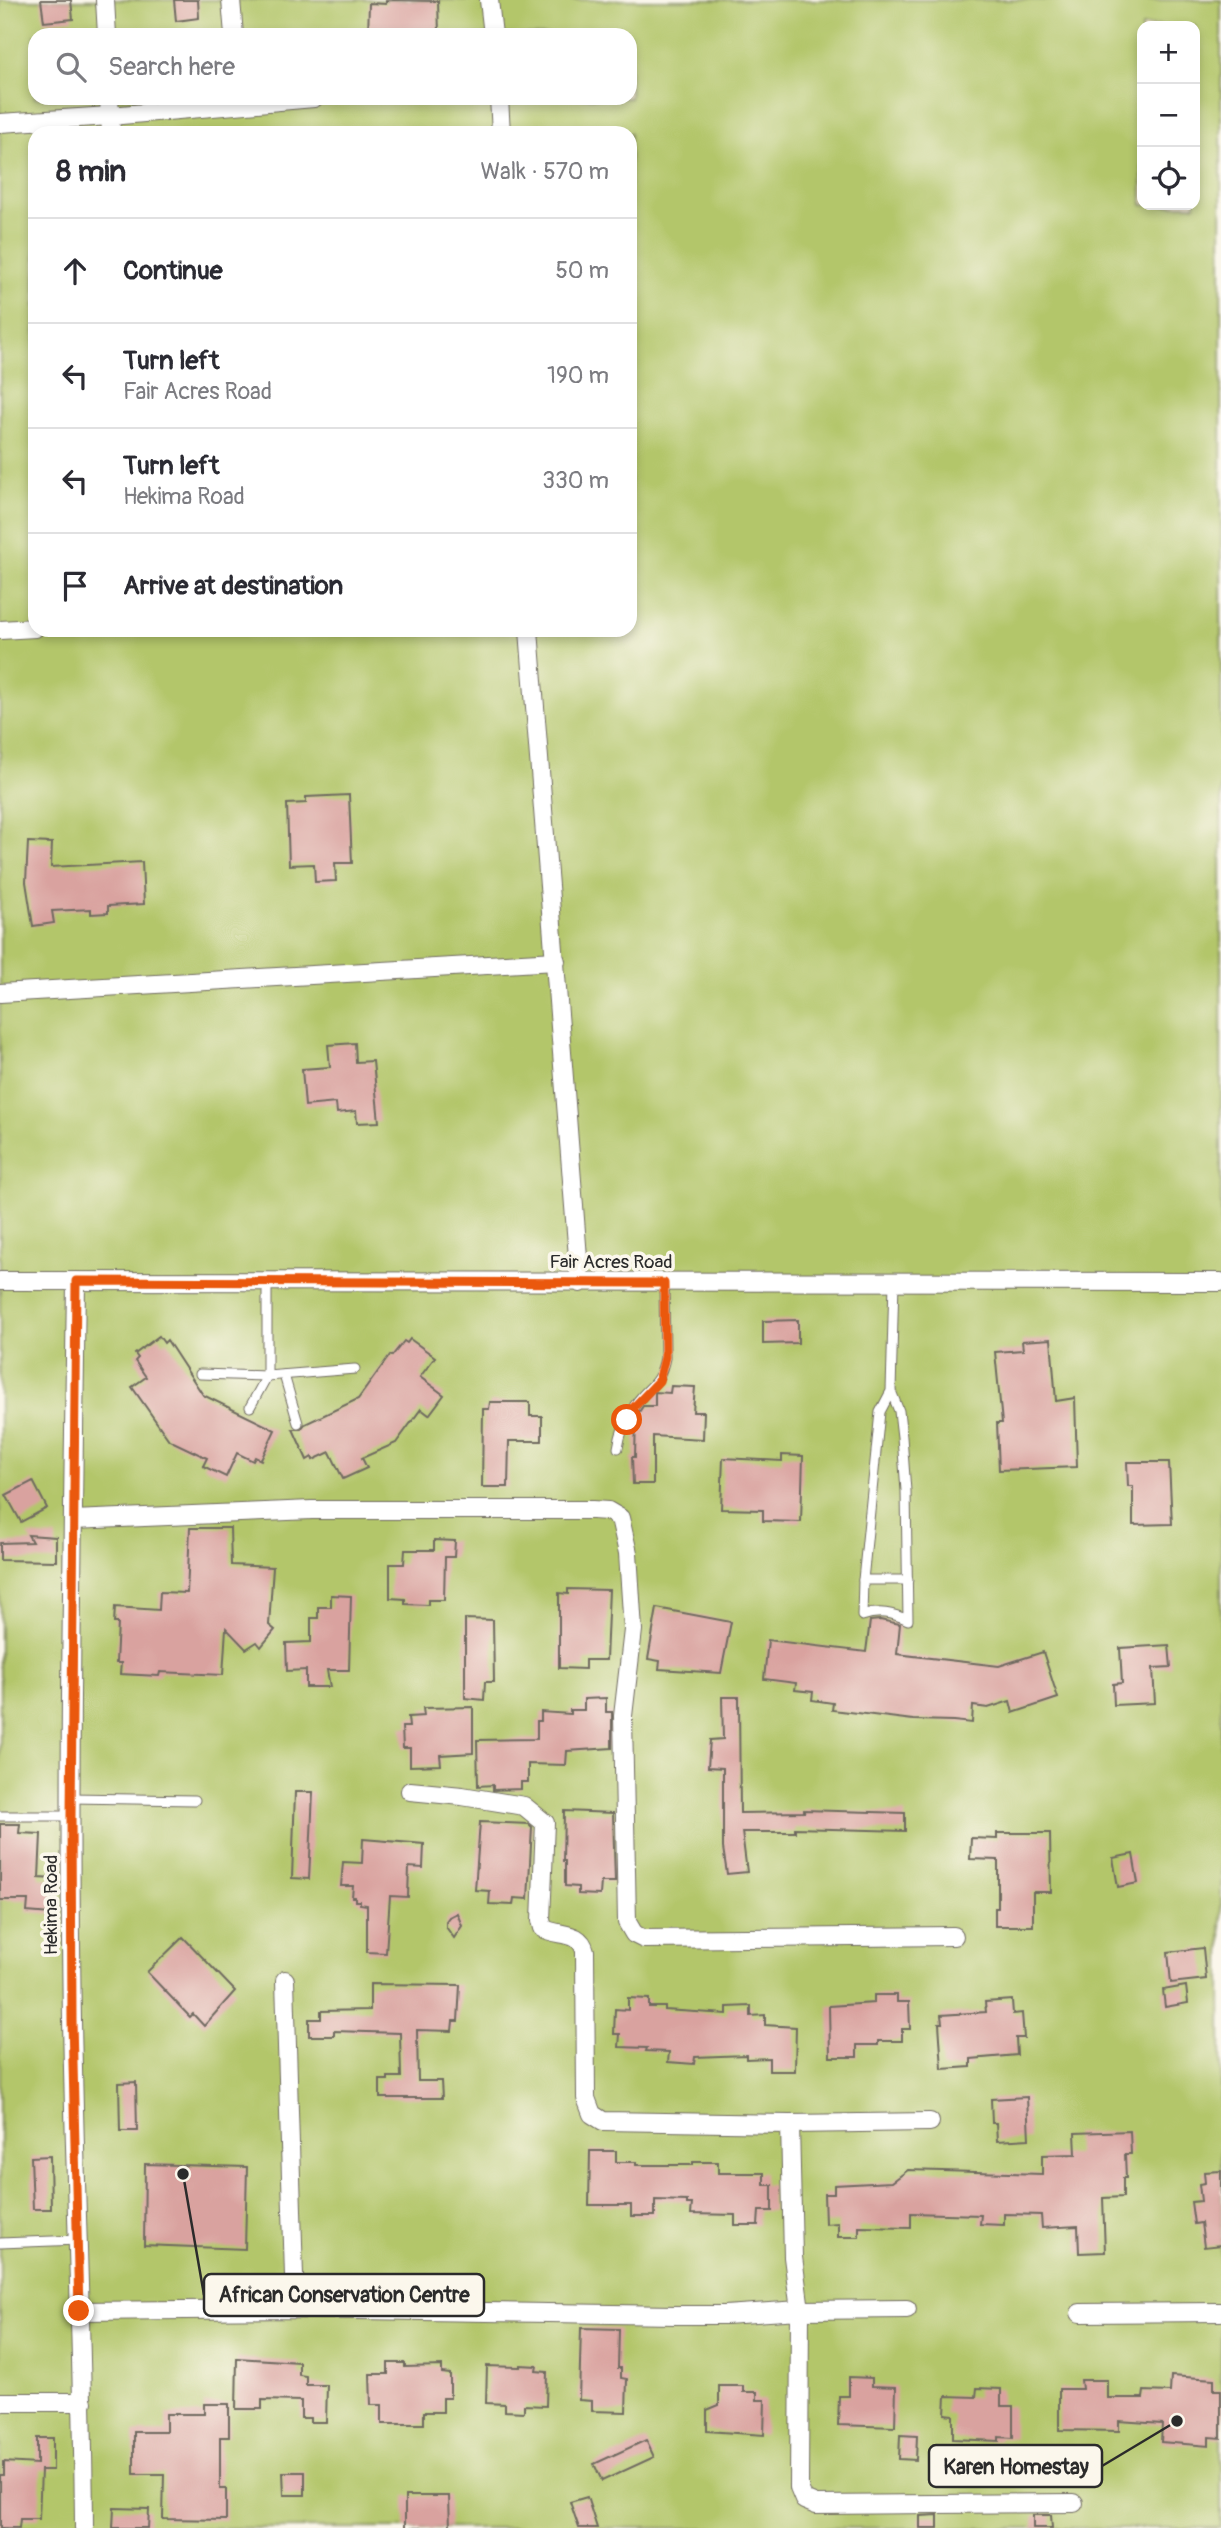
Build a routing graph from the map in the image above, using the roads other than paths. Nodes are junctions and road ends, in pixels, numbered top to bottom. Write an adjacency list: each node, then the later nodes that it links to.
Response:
1 (106, 0): 4 (street)
2 (231, 0): 5 (street)
3 (489, 0): 6 (street)
4 (107, 28)
5 (233, 28)
6 (492, 28)
7 (109, 105): 11 (street)
8 (218, 105): 11 (street)
9 (499, 105): 12 (street)
10 (0, 123): 11 (street)
11 (110, 125)
12 (501, 126)
13 (28, 628): 14 (street)
14 (0, 630)
15 (530, 637): 16 (street)
16 (556, 961): 17 (street); 23 (street)
17 (0, 993)
18 (0, 1281): 19 (street, Fair Acres Road)
19 (76, 1281): 20 (street, Fair Acres Road); 33 (street, Hekima Road)
20 (267, 1282): 23 (street, Fair Acres Road); 28 (lane)
21 (894, 1282): 22 (street, Fair Acres Road); 24 (street, Fair Acres Road); 29 (lane)
22 (1221, 1282)
23 (580, 1283): 24 (street, Fair Acres Road)
24 (664, 1283): 32 (lane)
25 (355, 1369): 27 (lane)
26 (200, 1374): 28 (lane)
27 (284, 1375): 28 (lane); 31 (lane)
28 (267, 1376): 30 (lane)
29 (891, 1391): 34 (lane); 35 (lane)
30 (250, 1407)
31 (298, 1423)
32 (618, 1448)
33 (73, 1520): 38 (street, Hekima Road); 40 (street)
34 (863, 1580): 35 (lane); 35 (lane)
35 (908, 1580)
36 (410, 1791): 43 (street)
37 (195, 1800): 38 (lane)
38 (71, 1807): 39 (lane); 44 (street, Hekima Road)
39 (0, 1816)
40 (954, 1936)
41 (285, 1980): 46 (street)
42 (930, 2122): 43 (street)
43 (790, 2124): 48 (street)
44 (79, 2239): 45 (lane); 49 (street, Hekima Road)
45 (0, 2243)
46 (295, 2309): 48 (street); 49 (street)
47 (907, 2309): 48 (street)
48 (800, 2310): 54 (street)
49 (79, 2311): 53 (street, Hekima Road)
50 (1221, 2312): 51 (street)
51 (1080, 2313)
52 (0, 2402): 53 (street)
53 (83, 2402): 55 (street, Hekima Road)
54 (1074, 2503)
55 (84, 2528)

